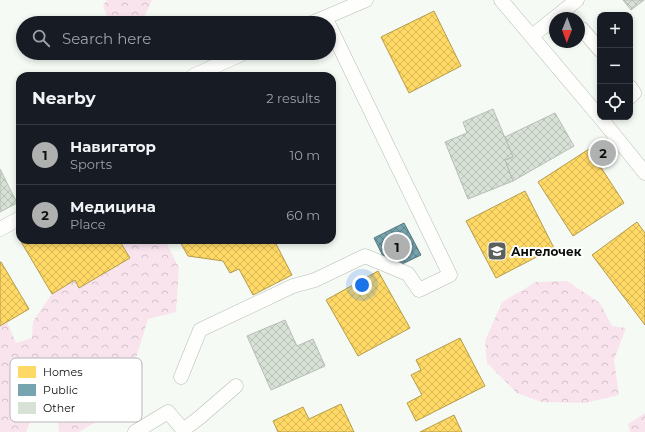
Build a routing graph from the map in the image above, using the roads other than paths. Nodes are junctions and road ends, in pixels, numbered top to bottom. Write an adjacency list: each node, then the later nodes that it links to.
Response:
1 (366, 0): 4 (lane)
2 (577, 0): 6 (lane)
3 (504, 1): 6 (lane)
4 (336, 17)
5 (585, 32): 8 (lane)
6 (532, 36): 11 (lane)
7 (336, 41): 16 (lane)
8 (598, 48)
9 (228, 60): 10 (lane)
10 (202, 72)
11 (597, 110)
12 (606, 120): 13 (lane)
13 (645, 173)
14 (16, 220): 15 (lane)
15 (0, 229)
16 (181, 377)
17 (236, 386): 18 (lane)
18 (184, 431): 19 (lane)
19 (135, 432)

